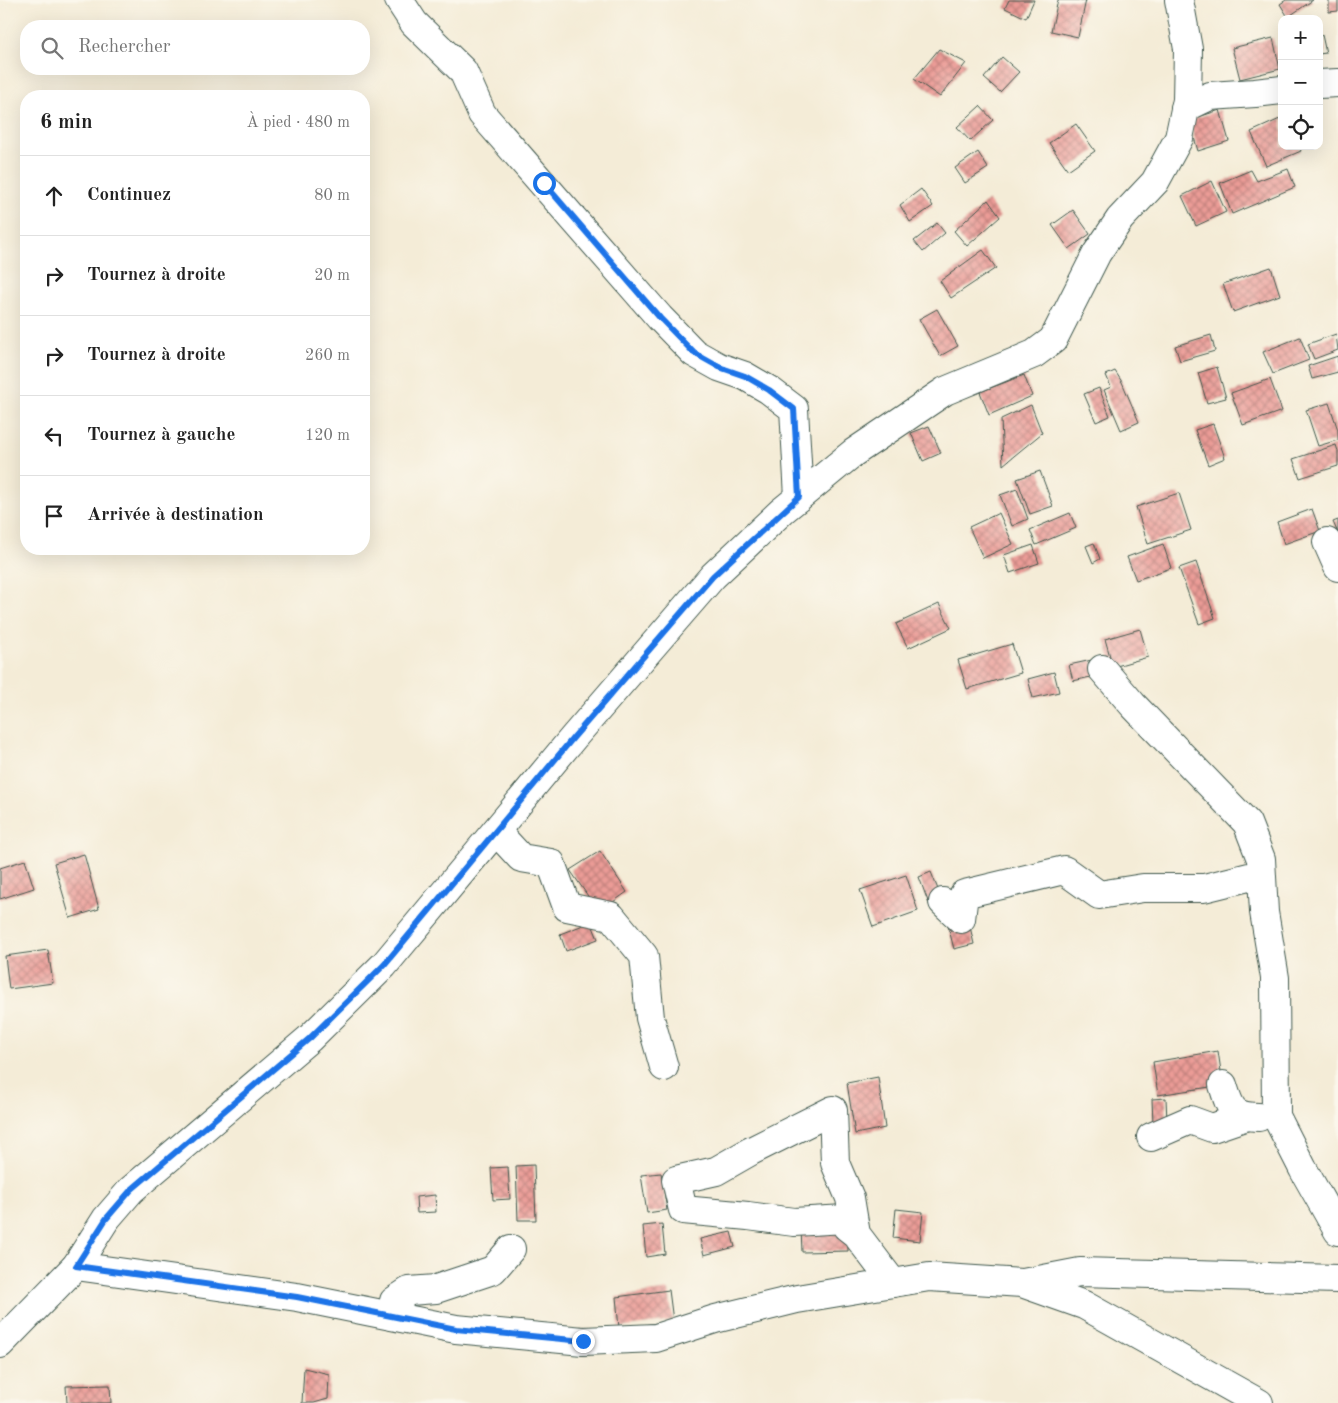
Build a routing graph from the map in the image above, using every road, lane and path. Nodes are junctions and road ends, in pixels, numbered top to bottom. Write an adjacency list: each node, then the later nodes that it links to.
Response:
1 (399, 0): 7 (street)
2 (1179, 0): 6 (street)
3 (1338, 83): 4 (street)
4 (1323, 84)
5 (1278, 91): 6 (street)
6 (1185, 108): 7 (street)
7 (799, 497): 11 (street)
8 (1328, 542): 9 (street)
9 (1338, 567)
10 (1102, 669): 12 (street)
11 (496, 831): 14 (street); 22 (street)
12 (1261, 874): 13 (street); 16 (street)
13 (943, 902)
14 (664, 1067)
15 (1223, 1085): 17 (street)
16 (1276, 1116): 17 (street); 19 (street)
17 (1244, 1117): 18 (street)
18 (1151, 1137)
19 (1338, 1231)
20 (856, 1234): 20 (street); 24 (street)
21 (512, 1249): 26 (street)
22 (76, 1266): 26 (street); 27 (street)
23 (1338, 1280): 25 (street)
24 (893, 1283): 25 (street); 26 (street)
25 (1022, 1283): 28 (street)
26 (391, 1316)
27 (0, 1344)
28 (1259, 1403)

